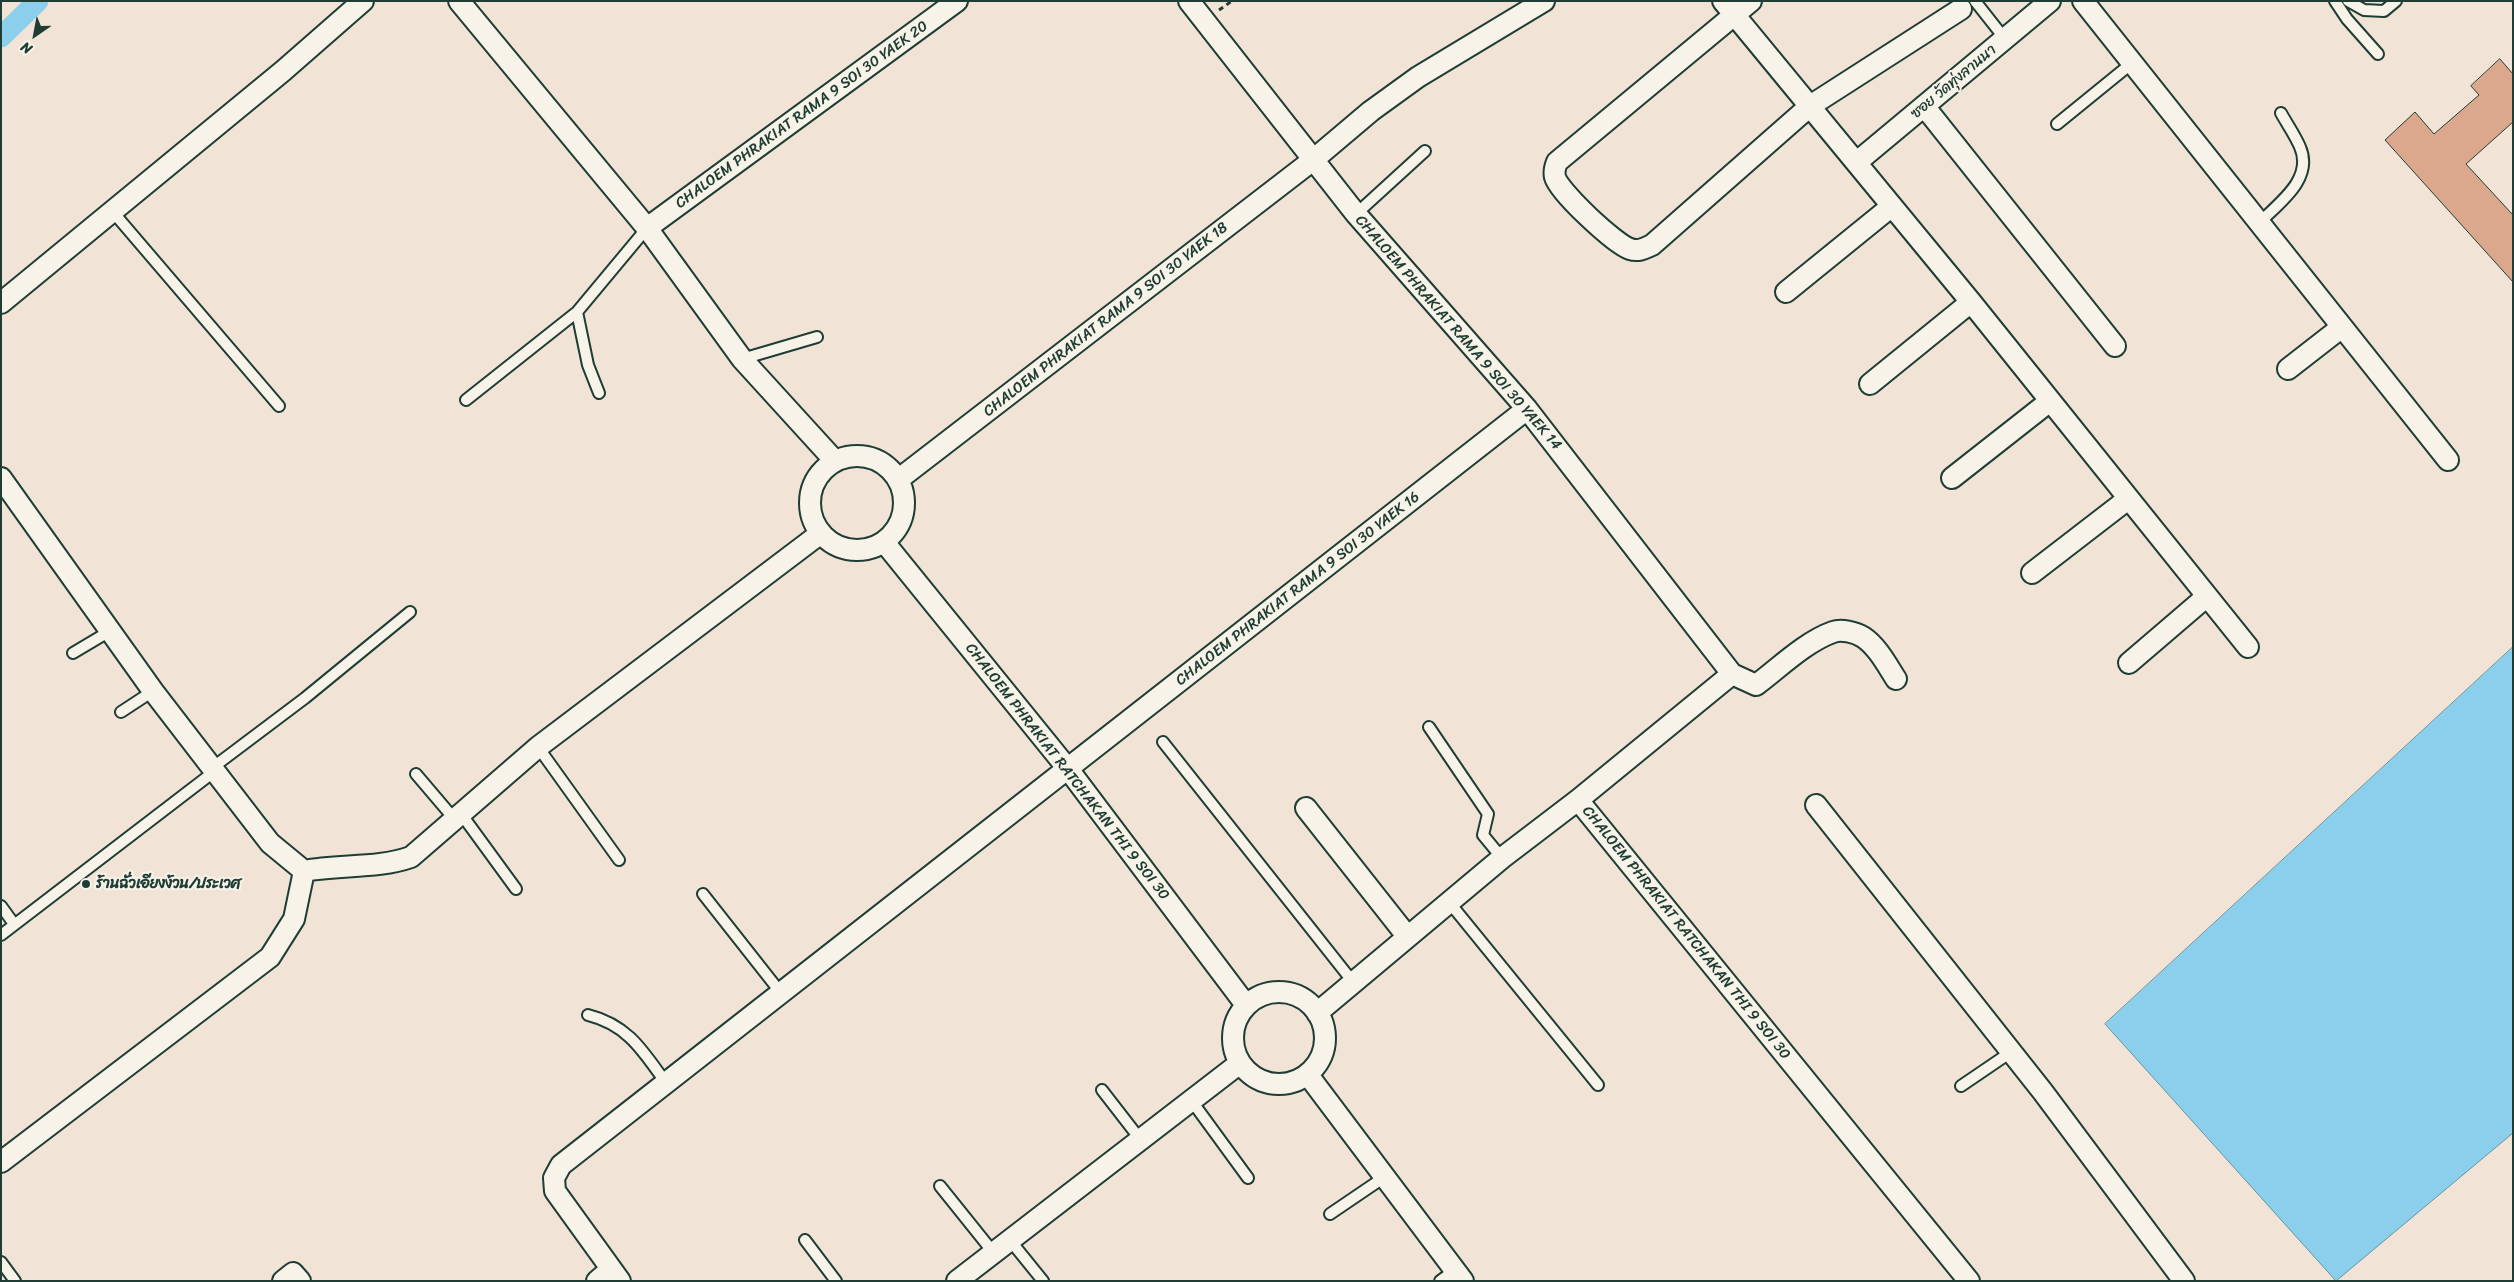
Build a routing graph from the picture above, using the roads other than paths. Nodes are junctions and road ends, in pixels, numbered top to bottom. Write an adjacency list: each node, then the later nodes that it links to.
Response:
1 (363, 1): 25 (street)
2 (459, 1): 28 (street)
3 (957, 1): 28 (street, CHALOEM PHRAKIAT RAMA 9 SOI 30 YAEK 20)
4 (1189, 1): 22 (street, CHALOEM PHRAKIAT RAMA 9 SOI 30 YAEK 14)
5 (1544, 1): 22 (street, CHALOEM PHRAKIAT RAMA 9 SOI 30 YAEK 18)
6 (1751, 1): 13 (street)
7 (2050, 1): 14 (street, ซอย วัดทุ่งลานนา)
8 (2083, 1): 16 (street)
9 (2335, 1): 15 (lane)
10 (2348, 1): 11 (lane)
11 (2396, 1)
12 (1968, 5): 14 (lane); 17 (street)
13 (1729, 8): 17 (street); 17 (street)
14 (2005, 39): 18 (street, ซอย วัดทุ่งลานนา)
15 (2378, 54)
16 (2132, 63): 20 (lane); 27 (street)
17 (1810, 106): 23 (street)
18 (1924, 106): 23 (street, ซอย วัดทุ่งลานนา); 35 (street)
19 (2281, 113): 27 (lane)
20 (2057, 124)
21 (1425, 151): 26 (lane)
22 (1313, 160): 26 (street, CHALOEM PHRAKIAT RAMA 9 SOI 30 YAEK 14); 48 (street, CHALOEM PHRAKIAT RAMA 9 SOI 30 YAEK 18)
23 (1857, 162): 24 (street)
24 (1892, 206): 29 (street); 30 (street)
25 (112, 212): 31 (street); 42 (lane)
26 (1356, 214): 43 (street, CHALOEM PHRAKIAT RAMA 9 SOI 30 YAEK 14)
27 (2259, 223): 33 (street)
28 (647, 228): 32 (lane); 36 (street)
29 (1786, 292)
30 (1971, 302): 38 (street); 41 (street)
31 (1, 303)
32 (577, 312): 39 (lane); 40 (lane)
33 (2342, 327): 37 (street); 44 (street)
34 (817, 337): 36 (lane)
35 (2115, 346)
36 (742, 359): 45 (street)
37 (2288, 369)
38 (1870, 384)
39 (599, 393)
40 (466, 400)
41 (2050, 401): 47 (street); 50 (street)
42 (279, 406)
43 (1527, 409): 60 (street, CHALOEM PHRAKIAT RAMA 9 SOI 30 YAEK 14); 68 (street, CHALOEM PHRAKIAT RAMA 9 SOI 30 YAEK 16)
44 (2448, 460)
45 (835, 461): 48 (street); 51 (street)
46 (1, 478): 49 (street)
47 (1952, 478)
48 (899, 479): 52 (street)
49 (8, 499): 56 (street)
50 (2128, 499): 53 (street); 54 (street)
51 (821, 533): 52 (street); 66 (street)
52 (884, 542): 68 (street, CHALOEM PHRAKIAT RATCHAKAN THI 9 SOI 30)
53 (2032, 573)
54 (2206, 597): 57 (street); 59 (street)
55 (410, 612): 67 (lane)
56 (110, 631): 58 (lane); 62 (street)
57 (2248, 647)
58 (73, 653)
59 (2129, 663)
60 (1732, 674): 61 (street); 70 (street)
61 (1896, 679)
62 (153, 691): 63 (lane); 67 (street)
63 (121, 712)
64 (1429, 727): 74 (lane)
65 (1163, 742): 84 (lane)
66 (538, 748): 73 (street); 75 (lane)
67 (214, 769): 76 (street); 81 (lane)
68 (1068, 769): 85 (street, CHALOEM PHRAKIAT RAMA 9 SOI 30 YAEK 16); 86 (street, CHALOEM PHRAKIAT RATCHAKAN THI 9 SOI 30)
69 (416, 774): 73 (lane)
70 (1578, 800): 74 (street, CHALOEM PHRAKIAT RATCHAKAN THI 9 SOI 30); 115 (street, CHALOEM PHRAKIAT RATCHAKAN THI 9 SOI 30)
71 (1816, 805): 89 (street)
72 (1306, 808): 83 (street)
73 (459, 818): 76 (street); 77 (lane)
74 (1502, 858): 79 (street, CHALOEM PHRAKIAT RATCHAKAN THI 9 SOI 30)
75 (619, 860)
76 (304, 871): 98 (street)
77 (516, 889)
78 (703, 894): 85 (lane)
79 (1449, 902): 83 (street, CHALOEM PHRAKIAT RATCHAKAN THI 9 SOI 30); 93 (lane)
80 (1, 906): 81 (lane)
81 (14, 924): 82 (lane)
82 (1, 935)
83 (1407, 936): 84 (street, CHALOEM PHRAKIAT RATCHAKAN THI 9 SOI 30)
84 (1353, 982): 87 (street, CHALOEM PHRAKIAT RATCHAKAN THI 9 SOI 30)
85 (781, 993): 92 (street, CHALOEM PHRAKIAT RAMA 9 SOI 30 YAEK 16)
86 (1246, 1005): 87 (street); 90 (street)
87 (1317, 1013): 91 (street)
88 (588, 1015): 92 (lane)
89 (2011, 1052): 94 (lane); 116 (street)
90 (1240, 1063): 91 (street); 96 (street)
91 (1308, 1075): 99 (street)
92 (666, 1083): 107 (street, CHALOEM PHRAKIAT RAMA 9 SOI 30 YAEK 16)
93 (1598, 1086)
94 (1961, 1086)
95 (1102, 1090): 97 (lane)
96 (1191, 1100): 97 (street); 100 (lane)
97 (1140, 1139): 103 (street)
98 (1, 1162)
99 (1386, 1176): 102 (lane); 108 (street)
100 (1248, 1178)
101 (940, 1186): 105 (lane)
102 (1330, 1214)
103 (1009, 1239): 105 (street); 114 (lane)
104 (805, 1240): 112 (lane)
105 (993, 1252): 113 (street)
106 (1, 1262): 109 (lane)
107 (609, 1277)
108 (1453, 1277)
109 (15, 1281)
110 (283, 1281): 111 (street)
111 (300, 1281)
112 (836, 1281)
113 (957, 1281)
114 (1043, 1281)
115 (1969, 1281)
116 (2184, 1281)

